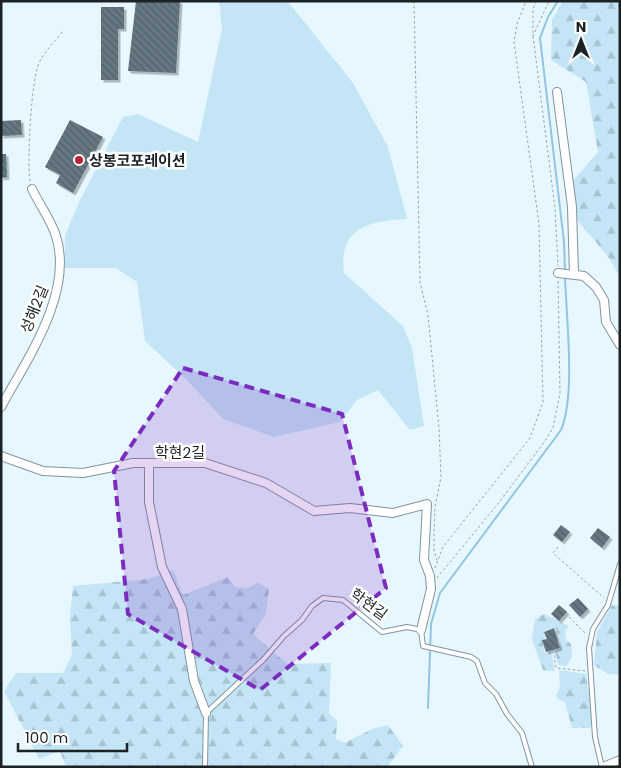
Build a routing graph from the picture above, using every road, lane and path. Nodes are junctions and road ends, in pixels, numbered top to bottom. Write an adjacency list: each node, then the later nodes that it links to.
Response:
1 (414, 1): 16 (path)
2 (526, 1): 16 (path)
3 (536, 1): 6 (path)
4 (549, 1): 6 (path)
5 (64, 30): 8 (path)
6 (533, 36): 9 (path)
7 (557, 92): 10 (street)
8 (32, 189): 12 (street, 성해2길)
9 (558, 273): 10 (street); 16 (path)
10 (574, 274): 11 (street)
11 (620, 345)
12 (1, 407)
13 (1, 456): 14 (street)
14 (149, 464): 20 (street, 학현2길); 24 (street, 학현2길)
15 (558, 547): 18 (path)
16 (437, 560)
17 (620, 564): 18 (lane)
18 (608, 602): 21 (lane)
19 (569, 618): 21 (path)
20 (421, 630): 24 (lane, 학현길); 27 (lane)
21 (590, 638): 23 (lane)
22 (554, 656): 23 (path)
23 (589, 672): 28 (lane)
24 (206, 713): 26 (lane)
25 (620, 760): 28 (street)
26 (205, 767)
27 (532, 767)
28 (603, 767)

